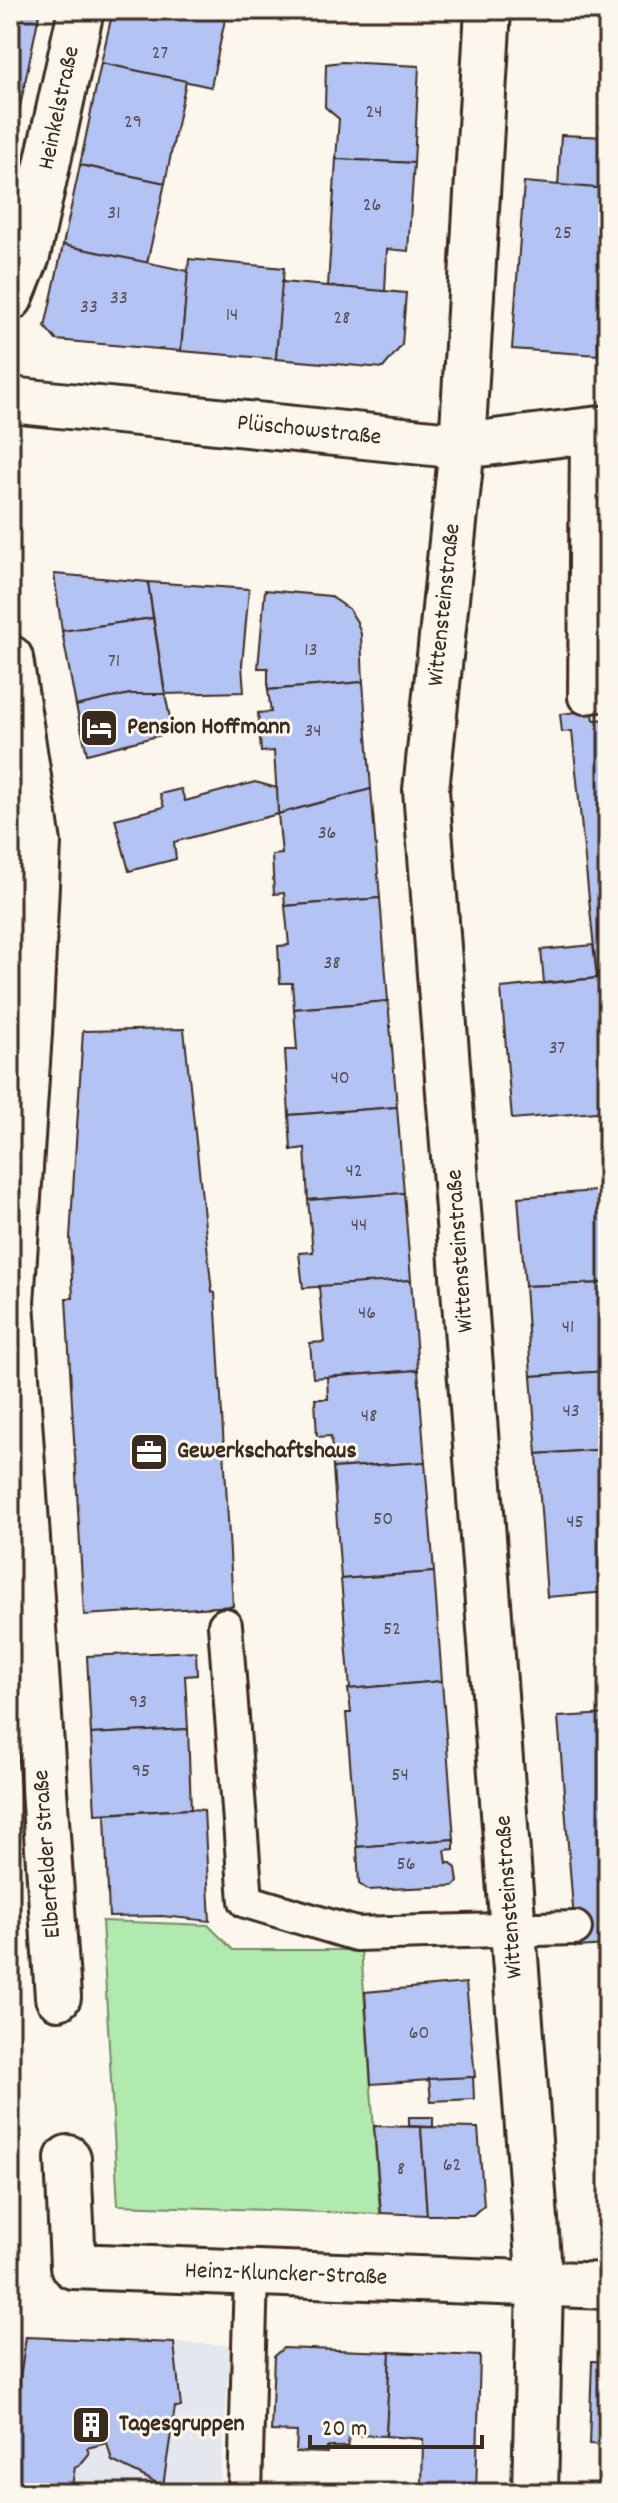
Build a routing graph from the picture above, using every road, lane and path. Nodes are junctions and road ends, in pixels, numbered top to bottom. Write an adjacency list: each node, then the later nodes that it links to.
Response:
1 (81, 10): 3 (street, Heinkelstraße)
2 (488, 10): 6 (street, Wittensteinstraße)
3 (10, 298)
4 (10, 400): 6 (street, Plüschowstraße)
5 (597, 430): 6 (street, Plüschowstraße); 8 (lane)
6 (462, 446): 12 (street, Wittensteinstraße)
7 (10, 658): 9 (street, Elberfelder Straße)
8 (608, 694)
9 (20, 1034): 13 (street, Elberfelder Straße)
10 (225, 1625): 12 (lane)
11 (575, 1928): 12 (lane)
12 (512, 1930): 16 (street, Wittensteinstraße)
13 (58, 1997)
14 (68, 2158): 15 (street, Heinz-Kluncker-Straße)
15 (251, 2274): 16 (street, Heinz-Kluncker-Straße); 18 (lane)
16 (540, 2285): 17 (street, Heinz-Kluncker-Straße); 19 (street, Wittensteinstraße)
17 (608, 2286)
18 (245, 2493)
19 (535, 2493)

